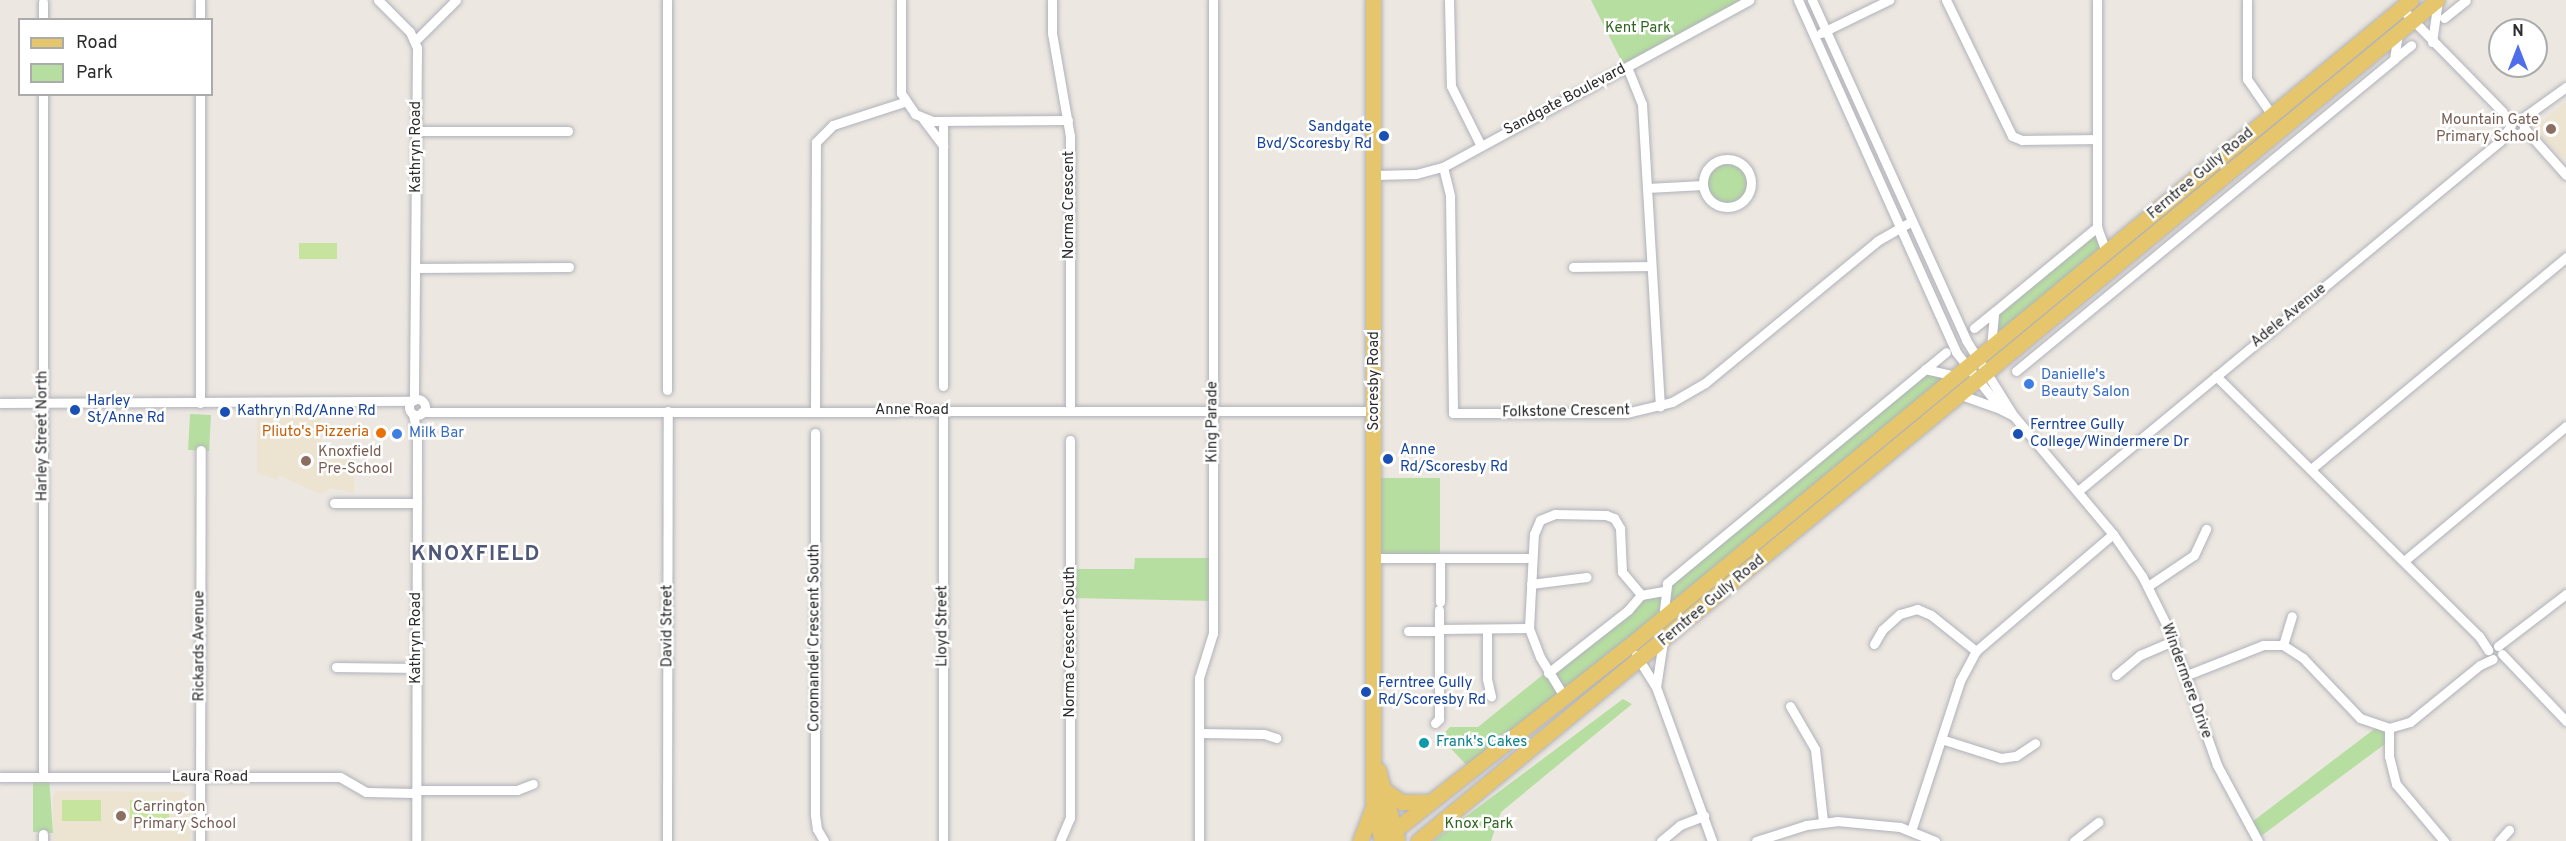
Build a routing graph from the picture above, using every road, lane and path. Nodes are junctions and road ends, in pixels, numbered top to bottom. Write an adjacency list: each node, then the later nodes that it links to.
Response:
1 (200, 0): 23 (street)
2 (378, 0): 29 (street)
3 (456, 0): 29 (street)
4 (667, 0): 77 (street)
5 (901, 0): 37 (street)
6 (1052, 0): 40 (street, Norma Crescent)
7 (1213, 0): 89 (street, King Parade)
8 (1373, 0): 49 (main road, Scoresby Road)
9 (1449, 0): 47 (street)
10 (1749, 0): 33 (street, Sandgate Boulevard)
11 (1798, 0): 28 (street)
12 (1812, 0): 26 (street)
13 (1889, 0): 26 (street)
14 (1946, 0): 45 (street)
15 (2097, 0): 45 (street)
16 (2247, 0): 38 (street)
17 (2438, 0): 21 (street); 25 (main road, Ferntree Gully Road); 30 (street)
18 (2466, 0): 21 (street)
19 (43, 2): 22 (street)
20 (2406, 4): 25 (street); 38 (main road, Ferntree Gully Road)
21 (2458, 7): 24 (street)
22 (43, 18)
23 (200, 18)
24 (2444, 18)
25 (2412, 21): 27 (main road, Ferntree Gully Road); 30 (street)
26 (1826, 30): 28 (street); 53 (street)
27 (2398, 33): 32 (street); 69 (main road, Ferntree Gully Road)
28 (1814, 36): 54 (street)
29 (415, 41): 43 (street, Kathryn Road)
30 (2432, 42): 42 (street)
31 (2411, 45): 32 (street)
32 (2394, 59): 70 (street)
33 (1627, 67): 47 (street, Sandgate Boulevard); 52 (street)
34 (2566, 87): 42 (street, Adele Avenue)
35 (43, 96): 80 (street, Harley Street North)
36 (200, 96): 81 (street)
37 (903, 102): 39 (street); 86 (street)
38 (2272, 115): 56 (main road, Ferntree Gully Road)
39 (923, 119): 41 (street); 46 (street)
40 (1068, 120): 41 (street); 88 (street, Norma Crescent)
41 (943, 121): 46 (street)
42 (2517, 127): 50 (street); 74 (street, Adele Avenue)
43 (417, 131): 44 (street); 62 (street, Kathryn Road)
44 (568, 131)
45 (2097, 139): 55 (street)
46 (943, 146): 76 (street)
47 (1480, 146): 48 (street, Sandgate Boulevard)
48 (1443, 167): 49 (street, Sandgate Boulevard); 82 (street, Folkstone Crescent)
49 (1374, 175): 90 (main road, Scoresby Road)
50 (2566, 175)
51 (1703, 185): 51 (street); 52 (street)
52 (1647, 188): 59 (street)
53 (1912, 221): 54 (street, Folkstone Crescent); 65 (street)
54 (1899, 227): 66 (street); 82 (street, Folkstone Crescent)
55 (2099, 232): 56 (street); 57 (street); 63 (street)
56 (2120, 240): 57 (main road, Ferntree Gully Road)
57 (2106, 252): 67 (main road, Ferntree Gully Road)
58 (2566, 257): 96 (street)
59 (1651, 266): 61 (street); 82 (street)
60 (569, 267): 62 (street)
61 (1573, 267)
62 (417, 268): 83 (street, Kathryn Road)
63 (1994, 312): 64 (street); 67 (street)
64 (1974, 327)
65 (1962, 330): 66 (street); 71 (street)
66 (1950, 337): 71 (street)
67 (1991, 348): 71 (main road, Ferntree Gully Road)
68 (1946, 352): 72 (street)
69 (2004, 359): 70 (street); 75 (main road, Ferntree Gully Road)
70 (2029, 361): 73 (street)
71 (1967, 367): 72 (street); 75 (street); 113 (main road, Ferntree Gully Road)
72 (1925, 369): 109 (street)
73 (2016, 371)
74 (2216, 376): 96 (street); 97 (street, Adele Avenue)
75 (1982, 377): 78 (main road, Ferntree Gully Road); 84 (street, Windermere Drive); 91 (street, Windermere Drive)
76 (943, 386)
77 (667, 390)
78 (1960, 395): 84 (street, Windermere Drive); 119 (main road, Ferntree Gully Road)
79 (0, 403): 80 (street, Anne Road)
80 (43, 403): 81 (street, Anne Road); 144 (street, Harley Street North)
81 (200, 403): 83 (street, Anne Road)
82 (1660, 406)
83 (417, 407): 85 (street, Anne Road); 99 (street, Kathryn Road)
84 (2002, 410): 91 (street, Windermere Drive)
85 (668, 411): 86 (street, Anne Road); 160 (street, David Street)
86 (815, 411): 87 (street, Anne Road)
87 (943, 411): 88 (street, Anne Road); 162 (street, Lloyd Street)
88 (1070, 411): 89 (street, Anne Road)
89 (1212, 411): 90 (street, Anne Road); 138 (street, King Parade)
90 (1375, 411): 102 (main road, Scoresby Road)
91 (2013, 415): 97 (street, Windermere Drive)
92 (2566, 426): 105 (street)
93 (815, 433): 161 (street, Coromandel Crescent South)
94 (1070, 440): 163 (street, Norma Crescent South)
95 (201, 450): 145 (street, Rickards Avenue)
96 (2311, 469): 105 (street)
97 (2078, 491): 101 (street, Windermere Drive)
98 (334, 503): 99 (street)
99 (417, 503): 127 (street, Kathryn Road)
100 (2206, 529): 108 (street)
101 (2113, 534): 108 (street, Windermere Drive); 123 (street)
102 (1375, 558): 103 (street); 142 (main road, Scoresby Road)
103 (1440, 558): 104 (street); 116 (street)
104 (1532, 558): 107 (street); 111 (street)
105 (2404, 561): 124 (street)
106 (1587, 577): 107 (street)
107 (1531, 584): 114 (street)
108 (2148, 586): 118 (street, Windermere Drive)
109 (1664, 591): 111 (street); 113 (street, Ferntree Gully Road)
110 (2566, 594): 124 (street)
111 (1641, 595): 128 (street)
112 (2292, 616): 121 (street)
113 (1664, 618): 122 (main road, Ferntree Gully Road)
114 (1529, 628): 115 (street); 128 (street)
115 (1487, 629): 116 (street); 132 (street)
116 (1439, 630): 117 (street); 136 (street)
117 (1408, 631)
118 (2173, 640): 129 (street); 130 (street, Windermere Drive)
119 (1663, 641): 125 (main road, Ferntree Gully Road); 131 (street)
120 (1874, 644): 123 (street)
121 (2283, 645): 130 (street); 137 (street)
122 (1629, 646): 125 (street); 133 (main road, Ferntree Gully Road)
123 (1976, 651): 140 (street)
124 (2495, 652): 135 (street); 137 (street)
125 (1640, 660): 131 (street); 157 (main road, Ferntree Gully Road)
126 (336, 667): 127 (street)
127 (417, 668): 148 (street, Kathryn Road)
128 (1548, 672): 133 (street)
129 (2116, 675)
130 (2187, 675): 172 (street, Windermere Drive)
131 (1656, 687): 151 (street)
132 (1491, 697)
133 (1565, 698): 149 (main road, Ferntree Gully Road)
134 (1790, 706): 152 (street)
135 (2566, 722)
136 (1434, 723)
137 (2389, 728): 173 (street)
138 (1200, 733): 139 (street); 164 (street, King Parade)
139 (1276, 738)
140 (1941, 739): 141 (street); 155 (street)
141 (2035, 742)
142 (1375, 762): 147 (main road, Scoresby Road); 150 (main road, Scoresby Road)
143 (0, 777): 144 (street, Laura Road)
144 (43, 777): 145 (street, Laura Road)
145 (200, 778): 148 (street, Laura Road); 158 (street, Rickards Avenue)
146 (533, 784): 148 (street, Laura Road)
147 (1384, 790): 149 (main road); 156 (main road, Scoresby Road)
148 (416, 791): 159 (street, Kathryn Road)
149 (1430, 802): 156 (main road, Ferntree Gully Road)
150 (1373, 807): 165 (main road); 166 (main road, Scoresby Road)
151 (1704, 816): 167 (street); 168 (street)
152 (1823, 822): 155 (street); 169 (street)
153 (2098, 822): 171 (street)
154 (2509, 830): 174 (street)
155 (1911, 831): 170 (street)
156 (1396, 836): 166 (main road, Ferntree Gully Road)
157 (1425, 838)
158 (200, 841)
159 (416, 841)
160 (667, 841)
161 (824, 841)
162 (943, 841)
163 (1060, 841)
164 (1199, 841)
165 (1360, 841)
166 (1382, 841)
167 (1661, 841)
168 (1712, 841)
169 (1756, 841)
170 (1935, 841)
171 (2074, 841)
172 (2258, 841)
173 (2444, 841)
174 (2499, 841)

